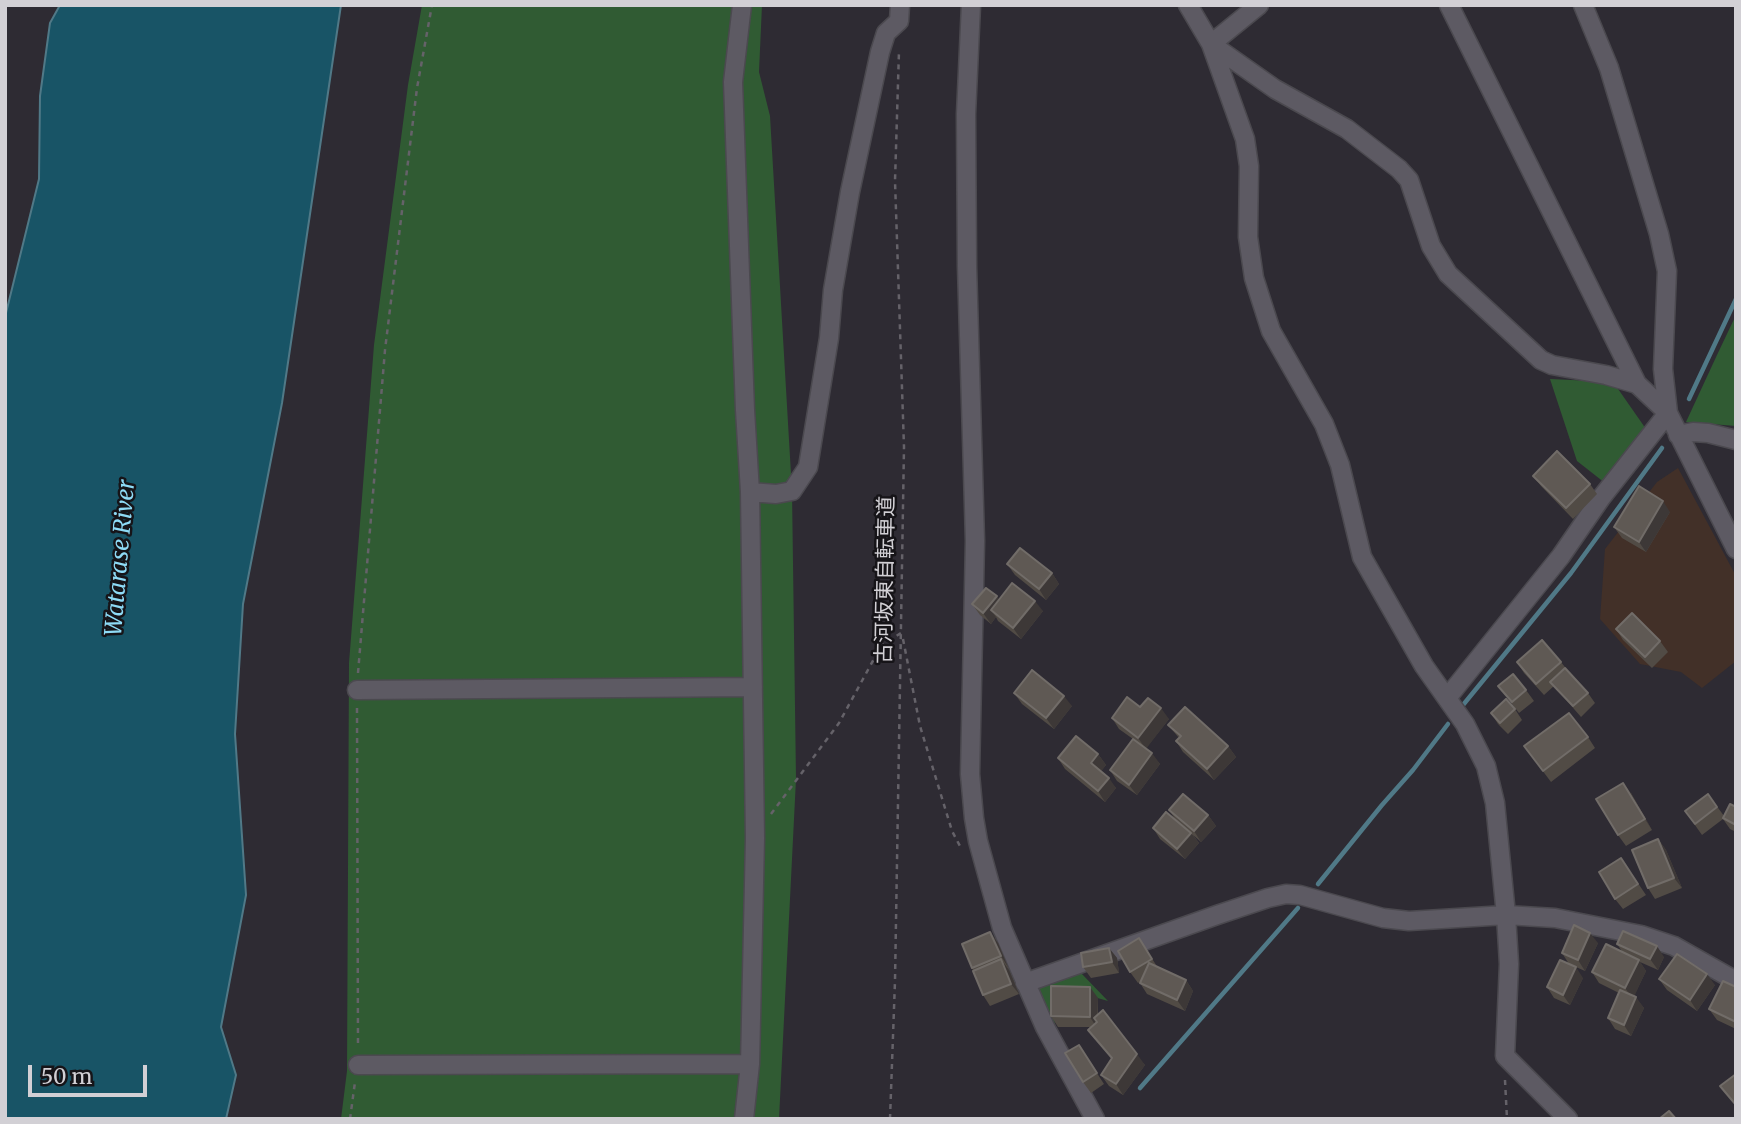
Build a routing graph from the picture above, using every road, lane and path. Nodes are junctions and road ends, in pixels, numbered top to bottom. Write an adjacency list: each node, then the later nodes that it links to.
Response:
1 (432, 5): 19 (path)
2 (742, 5): 15 (street)
3 (900, 5): 15 (street)
4 (971, 5): 25 (street)
5 (1188, 5): 10 (street)
6 (1259, 5): 10 (street)
7 (1449, 5): 11 (street)
8 (1583, 5): 12 (street)
9 (899, 42): 17 (path, 古河坂東自転車道)
10 (1211, 44): 11 (street); 20 (street)
11 (1637, 384): 12 (street)
12 (1668, 414): 13 (street); 20 (street)
13 (1678, 435): 14 (street); 16 (street)
14 (1736, 440)
15 (750, 492): 18 (street)
16 (1736, 549)
17 (901, 632): 21 (path); 22 (path); 31 (path, 古河坂東自転車道)
18 (752, 687): 19 (street); 21 (street)
19 (357, 690): 28 (path)
20 (1447, 698): 23 (street)
21 (755, 838): 27 (street)
22 (965, 854)
23 (1506, 915): 24 (street); 25 (street); 26 (street)
24 (1736, 981)
25 (1025, 983): 32 (street)
26 (1505, 1056): 33 (path); 34 (street)
27 (750, 1064): 28 (street); 30 (street)
28 (358, 1065): 29 (path)
29 (351, 1119)
30 (744, 1119)
31 (890, 1119)
32 (1095, 1119)
33 (1507, 1119)
34 (1567, 1119)

